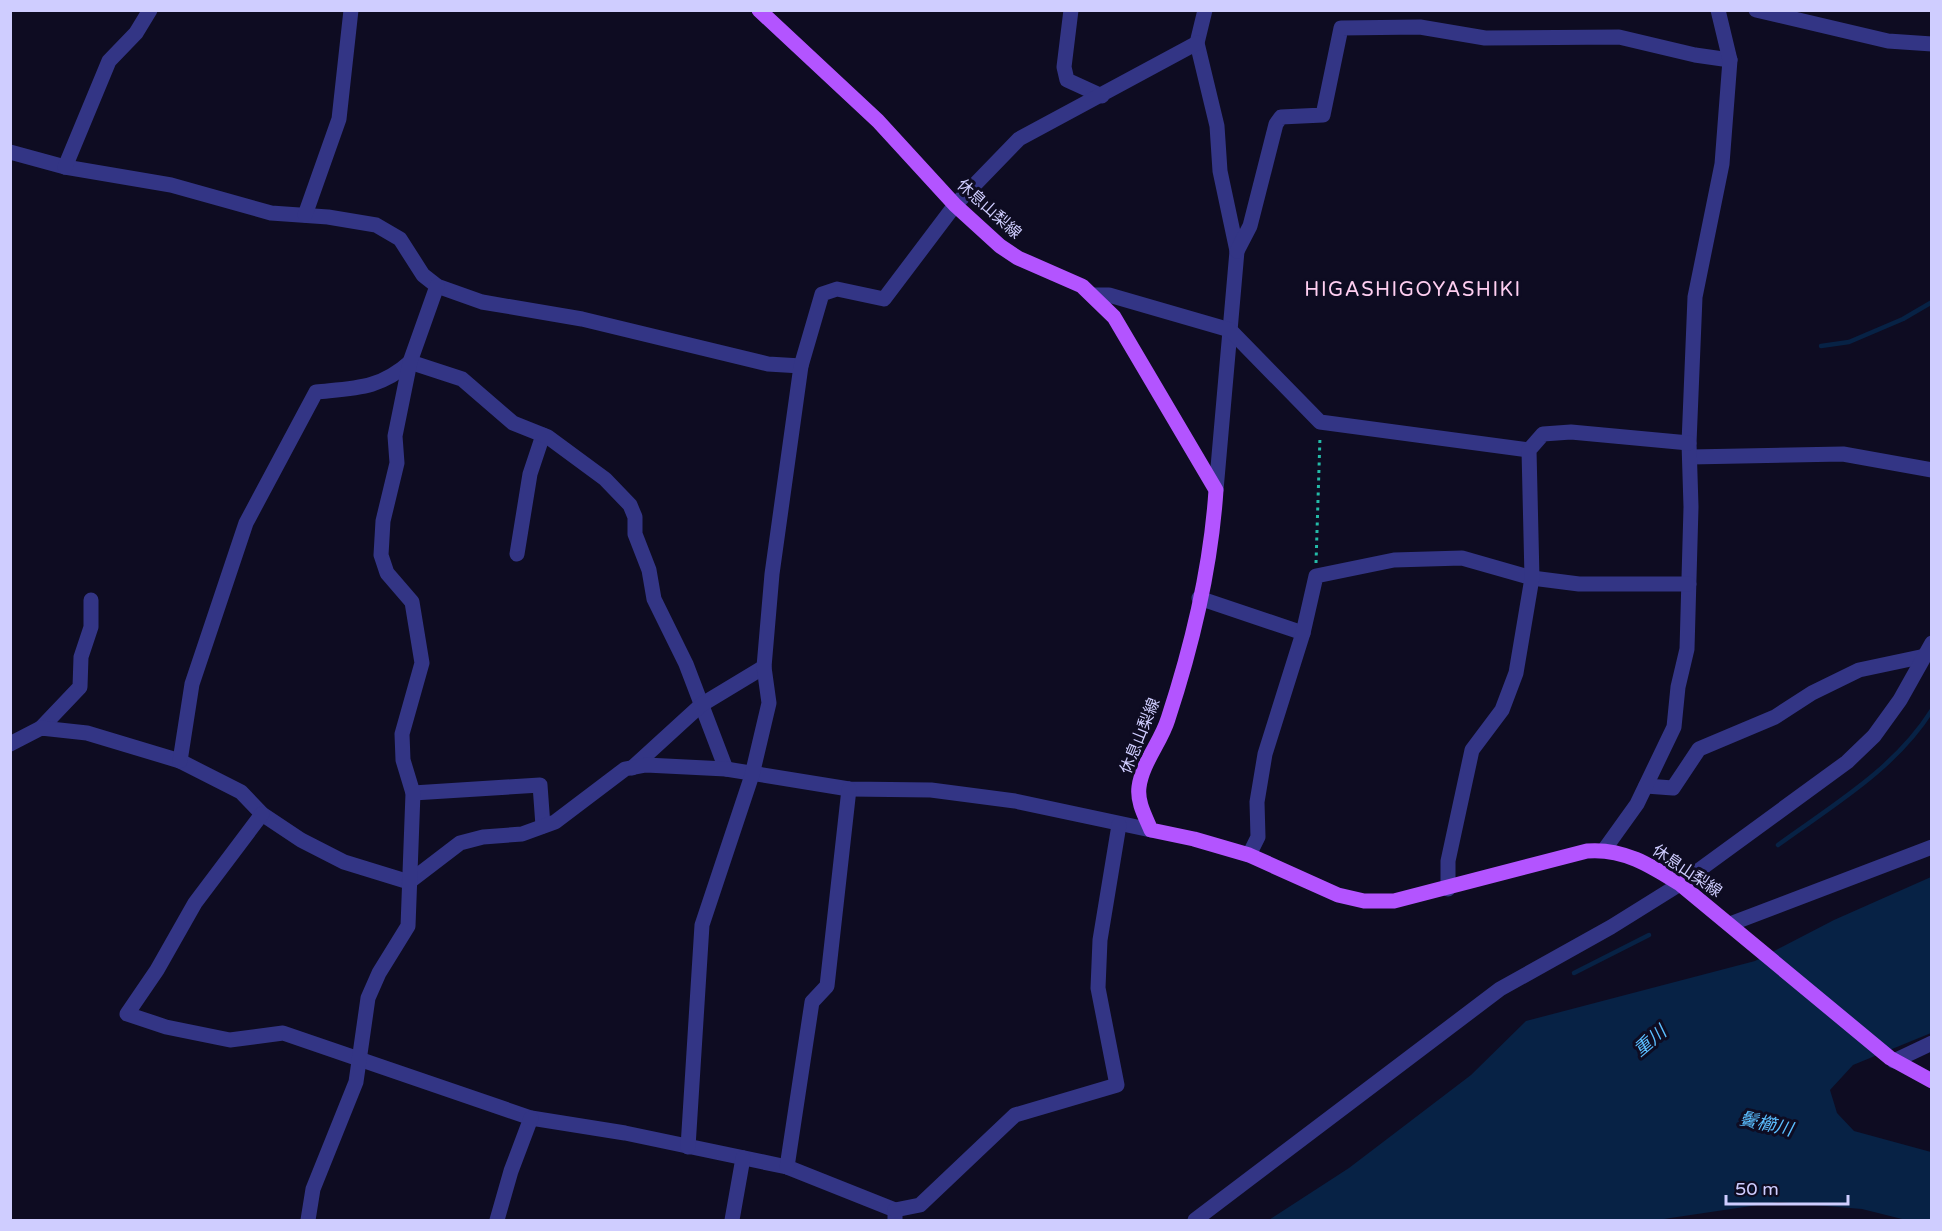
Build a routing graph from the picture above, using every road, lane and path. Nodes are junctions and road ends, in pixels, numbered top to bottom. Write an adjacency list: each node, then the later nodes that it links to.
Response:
1 (150, 10): 13 (street)
2 (351, 10): 15 (street)
3 (759, 10): 14 (main road, 休息山梨線)
4 (1071, 10): 11 (street)
5 (1205, 10): 8 (street)
6 (1718, 10): 10 (street)
7 (1756, 10): 9 (street)
8 (1197, 43): 11 (street); 16 (street)
9 (1932, 44)
10 (1730, 60): 16 (street); 25 (street)
11 (1102, 96): 14 (street)
12 (10, 152): 13 (street)
13 (65, 167): 15 (street)
14 (955, 205): 18 (main road, 休息山梨線); 21 (street)
15 (305, 215): 17 (street)
16 (1237, 251): 19 (street)
17 (437, 286): 20 (street); 21 (street)
18 (1092, 296): 19 (street); 27 (main road, 休息山梨線)
19 (1230, 330): 22 (street); 27 (street)
20 (410, 362): 23 (street); 40 (street); 46 (street)
21 (801, 366): 36 (street)
22 (1320, 422): 24 (street); 29 (path)
23 (543, 435): 28 (street); 37 (street)
24 (1529, 450): 25 (street); 30 (street)
25 (1690, 450): 26 (street); 31 (street)
26 (1932, 470)
27 (1216, 490): 32 (main road, 休息山梨線)
28 (517, 554)
29 (1316, 576): 30 (street); 34 (street)
30 (1532, 579): 31 (street); 56 (street)
31 (1689, 584): 44 (street)
32 (1199, 598): 34 (street); 50 (main road, 休息山梨線)
33 (91, 600): 38 (street)
34 (1303, 633): 53 (street)
35 (1928, 649): 44 (street); 55 (street)
36 (765, 668): 37 (street); 43 (street)
37 (702, 705): 41 (street); 42 (street)
38 (41, 728): 39 (street); 40 (street)
39 (10, 744)
40 (180, 760): 47 (street)
41 (632, 768): 42 (street); 49 (street)
42 (726, 769): 43 (street)
43 (753, 775): 45 (street); 63 (street)
44 (1646, 786): 52 (street)
45 (849, 789): 48 (street); 65 (street)
46 (413, 793): 49 (street); 54 (street)
47 (262, 814): 54 (street); 59 (street)
48 (1119, 825): 50 (street); 66 (street)
49 (543, 826): 54 (street)
50 (1151, 830): 53 (main road, 休息山梨線)
51 (1932, 847): 57 (street)
52 (1604, 850): 55 (main road, 休息山梨線); 56 (main road, 休息山梨線)
53 (1249, 855): 56 (main road, 休息山梨線)
54 (409, 882): 59 (street)
55 (1680, 884): 57 (main road, 休息山梨線); 70 (street)
56 (1448, 889)
57 (1734, 927): 60 (main road, 休息山梨線)
58 (1932, 1043): 60 (street)
59 (359, 1057): 62 (street); 67 (street)
60 (1892, 1060): 61 (main road, 休息山梨線)
61 (1932, 1082)
62 (531, 1118): 63 (street); 68 (street)
63 (688, 1146): 64 (street)
64 (743, 1158): 65 (street); 69 (street)
65 (787, 1167): 66 (street)
66 (895, 1215)
67 (308, 1221)
68 (497, 1221)
69 (732, 1221)
70 (1195, 1221)

